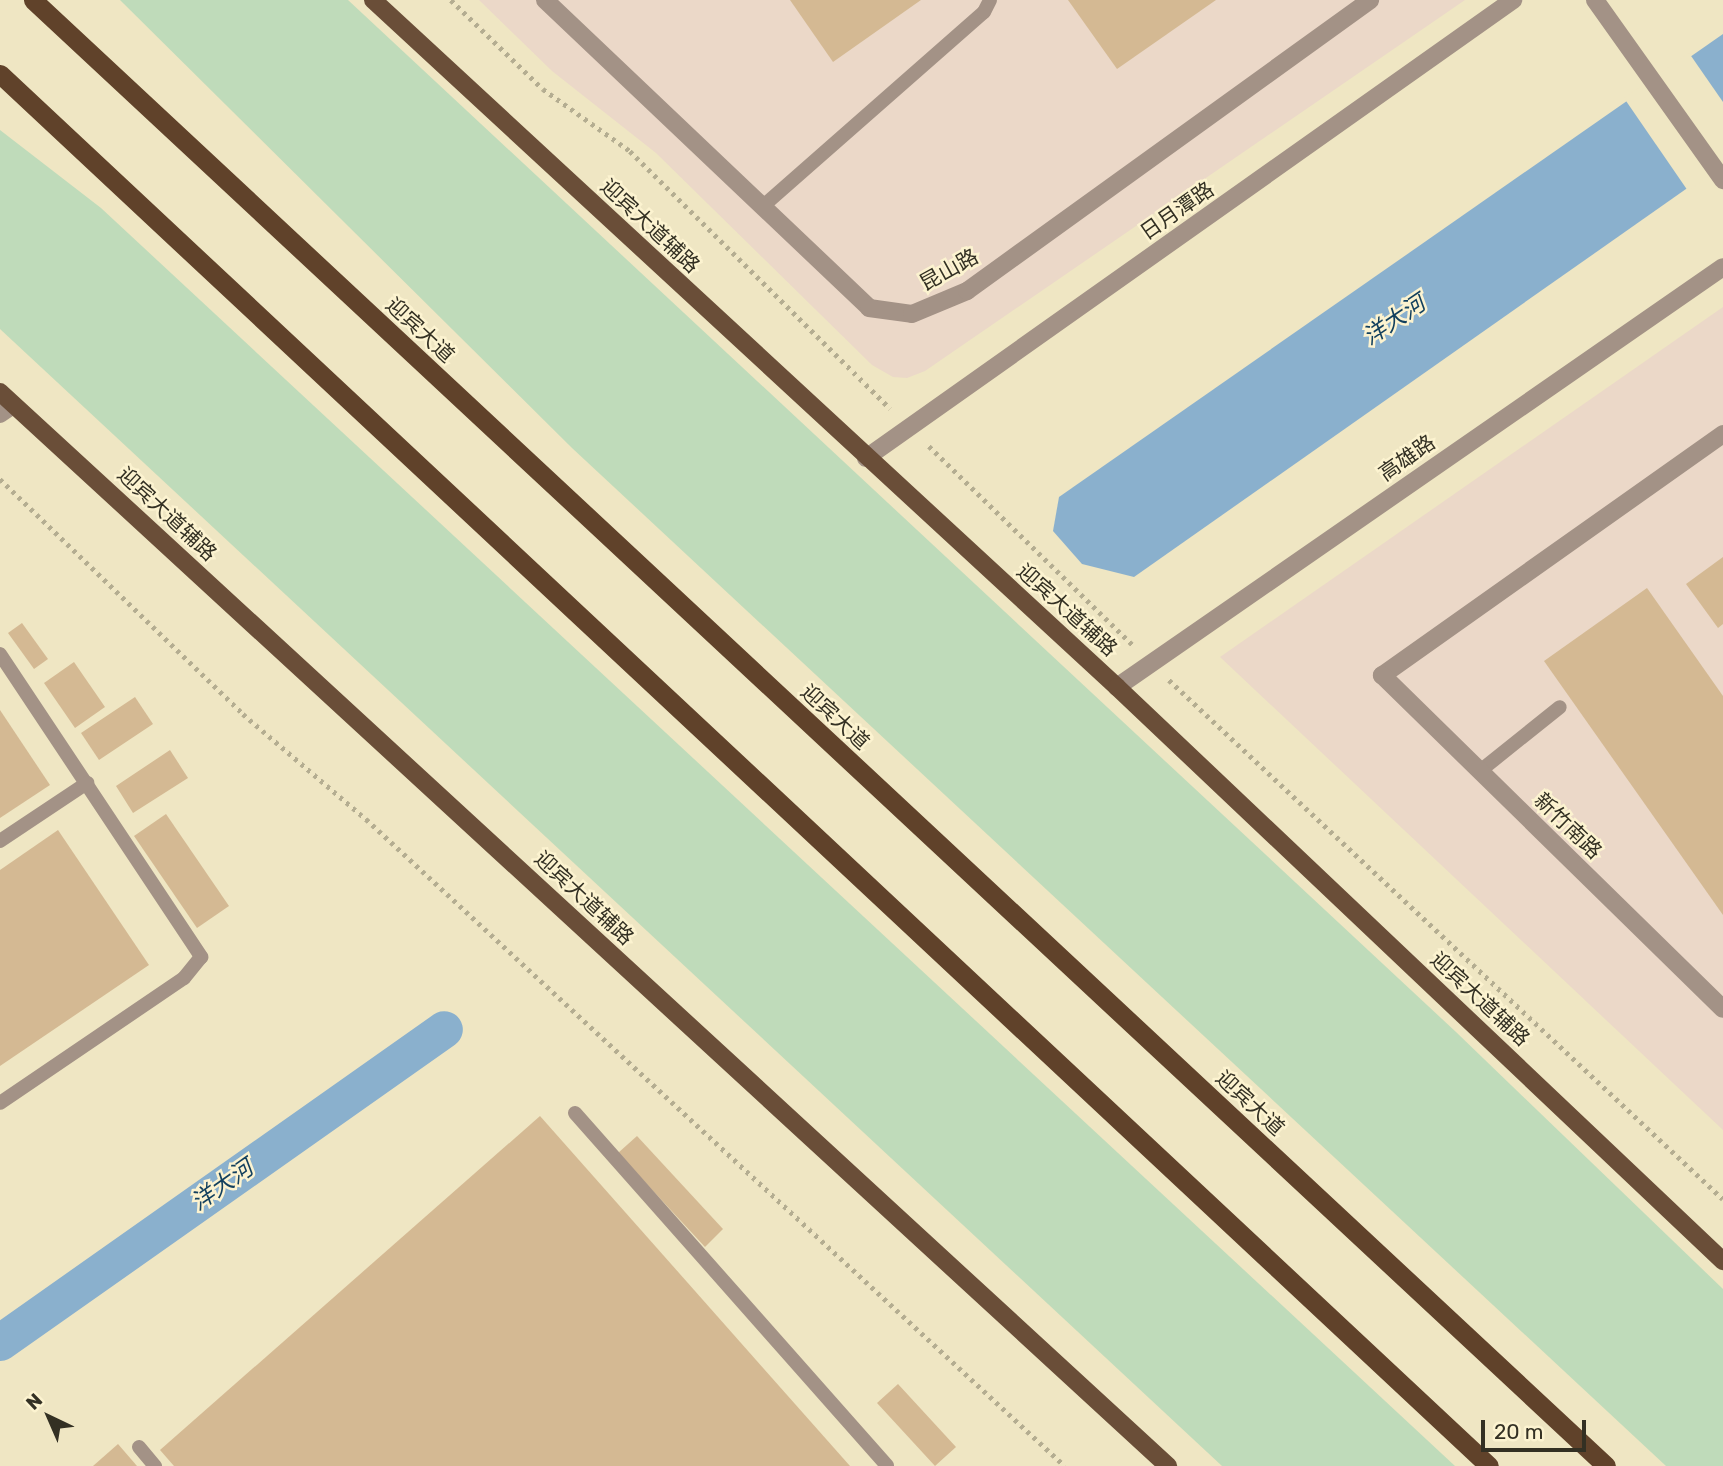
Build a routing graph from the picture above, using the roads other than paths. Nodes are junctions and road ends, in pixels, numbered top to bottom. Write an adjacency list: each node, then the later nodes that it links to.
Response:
1 (33, 0): 32 (highway, 迎宾大道)
2 (373, 0): 16 (main road, 迎宾大道辅路)
3 (545, 0): 12 (street, 昆山路)
4 (990, 0): 12 (lane)
5 (1370, 0): 12 (street, 昆山路)
6 (1513, 0): 16 (street, 日月潭路)
7 (1595, 0): 10 (street)
8 (0, 74): 11 (highway)
9 (0, 84): 11 (highway)
10 (1723, 180)
11 (120, 190): 31 (highway)
12 (762, 207)
13 (1723, 267): 18 (street, 高雄路)
14 (4, 403): 30 (main road, 迎宾大道辅路)
15 (1723, 435): 20 (street, 新竹南路)
16 (866, 458): 18 (main road, 迎宾大道辅路)
17 (0, 654): 21 (lane)
18 (1117, 687): 26 (main road, 迎宾大道辅路)
19 (1560, 706): 20 (lane)
20 (1480, 771): 23 (street, 新竹南路)
21 (87, 783): 22 (lane); 24 (lane)
22 (0, 841)
23 (1723, 1009)
24 (0, 1103)
25 (575, 1113): 29 (lane)
26 (1723, 1261)
27 (139, 1447): 28 (lane)
28 (155, 1466)
29 (887, 1466)
30 (1168, 1466)
31 (1489, 1466)
32 (1606, 1466)

